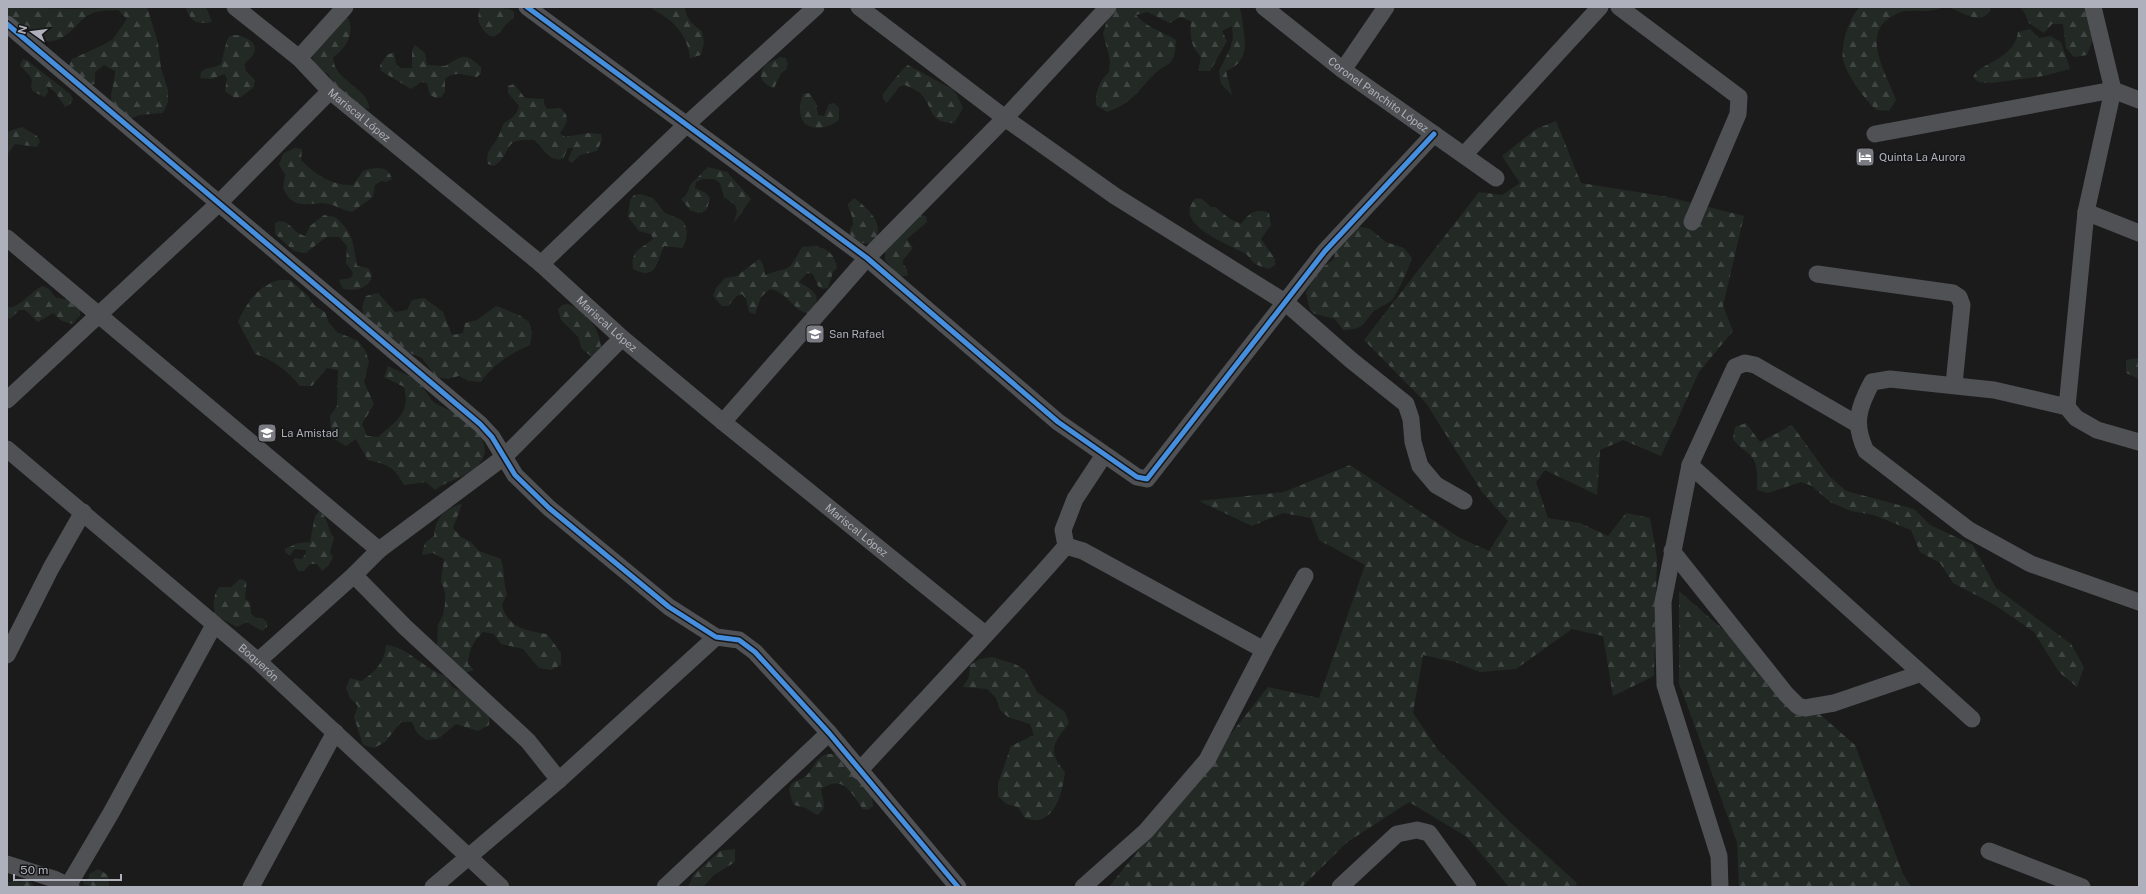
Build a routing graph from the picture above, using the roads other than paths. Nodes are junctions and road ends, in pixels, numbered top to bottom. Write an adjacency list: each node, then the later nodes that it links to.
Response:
1 (235, 7): 13 (street, Mariscal López)
2 (345, 7): 13 (street)
3 (527, 7): 19 (street)
4 (816, 7): 19 (street)
5 (859, 7): 18 (street)
6 (1108, 7): 18 (street)
7 (1264, 7): 14 (street, Coronel Panchito López)
8 (1386, 7): 14 (street)
9 (1600, 7): 22 (street)
10 (1619, 7): 26 (street)
11 (2093, 7): 15 (street)
12 (7, 24): 24 (street)
13 (298, 58): 16 (street, Mariscal López)
14 (1344, 70): 20 (street, Coronel Panchito López)
15 (2113, 90): 17 (street); 21 (street); 25 (street)
16 (330, 91): 24 (street); 30 (street, Mariscal López)
17 (2139, 100)
18 (1005, 118): 29 (street); 32 (street)
19 (686, 125): 29 (street); 30 (street)
20 (1434, 134): 22 (street, Coronel Panchito López); 32 (street)
21 (1875, 134)
22 (1464, 155): 23 (street, Coronel Panchito López)
23 (1496, 178)
24 (218, 203): 33 (street); 43 (street)
25 (2086, 212): 27 (street); 37 (street)
26 (1692, 222)
27 (2139, 233)
28 (7, 238): 33 (street)
29 (867, 258): 38 (street); 42 (street)
30 (541, 264): 34 (street, Mariscal López)
31 (1817, 274): 35 (street)
32 (1285, 302): 42 (street); 45 (street)
33 (99, 313): 36 (street); 48 (street)
34 (622, 338): 38 (street, Mariscal López); 43 (street)
35 (1954, 384): 37 (street); 39 (street)
36 (7, 400)
37 (2067, 407): 40 (street)
38 (723, 422): 55 (street, Mariscal López)
39 (1857, 424): 44 (street); 52 (street)
40 (2139, 442)
41 (7, 449): 46 (street, Boquerón)
42 (1104, 455): 47 (street)
43 (504, 457): 48 (street); 56 (street)
44 (1690, 466): 49 (street); 60 (street)
45 (1464, 501)
46 (83, 512): 53 (street, Boquerón); 54 (street)
47 (1066, 546): 55 (street); 57 (street)
48 (379, 550): 50 (street)
49 (1672, 551): 60 (street); 78 (street)
50 (354, 575): 59 (street); 65 (street)
51 (1305, 576): 57 (street)
52 (2139, 602)
53 (214, 625): 59 (street, Boquerón); 70 (street)
54 (13, 631): 58 (street)
55 (985, 634): 64 (street)
56 (716, 637): 63 (street); 65 (street)
57 (1264, 650): 75 (street)
58 (7, 655)
59 (258, 661): 62 (street, Boquerón)
60 (1919, 674): 61 (street)
61 (1972, 719)
62 (335, 732): 67 (street, Boquerón); 71 (street)
63 (829, 733): 64 (street); 69 (street)
64 (859, 772): 74 (street)
65 (559, 780): 67 (street)
66 (1989, 851): 79 (street)
67 (469, 856): 72 (street); 73 (street, Boquerón)
68 (7, 864): 70 (street)
69 (672, 885)
70 (69, 886)
71 (251, 887)
72 (433, 887)
73 (501, 887)
74 (958, 887)
75 (1083, 887)
76 (1340, 887): 77 (street)
77 (1468, 887)
78 (1720, 887)
79 (2082, 887)

